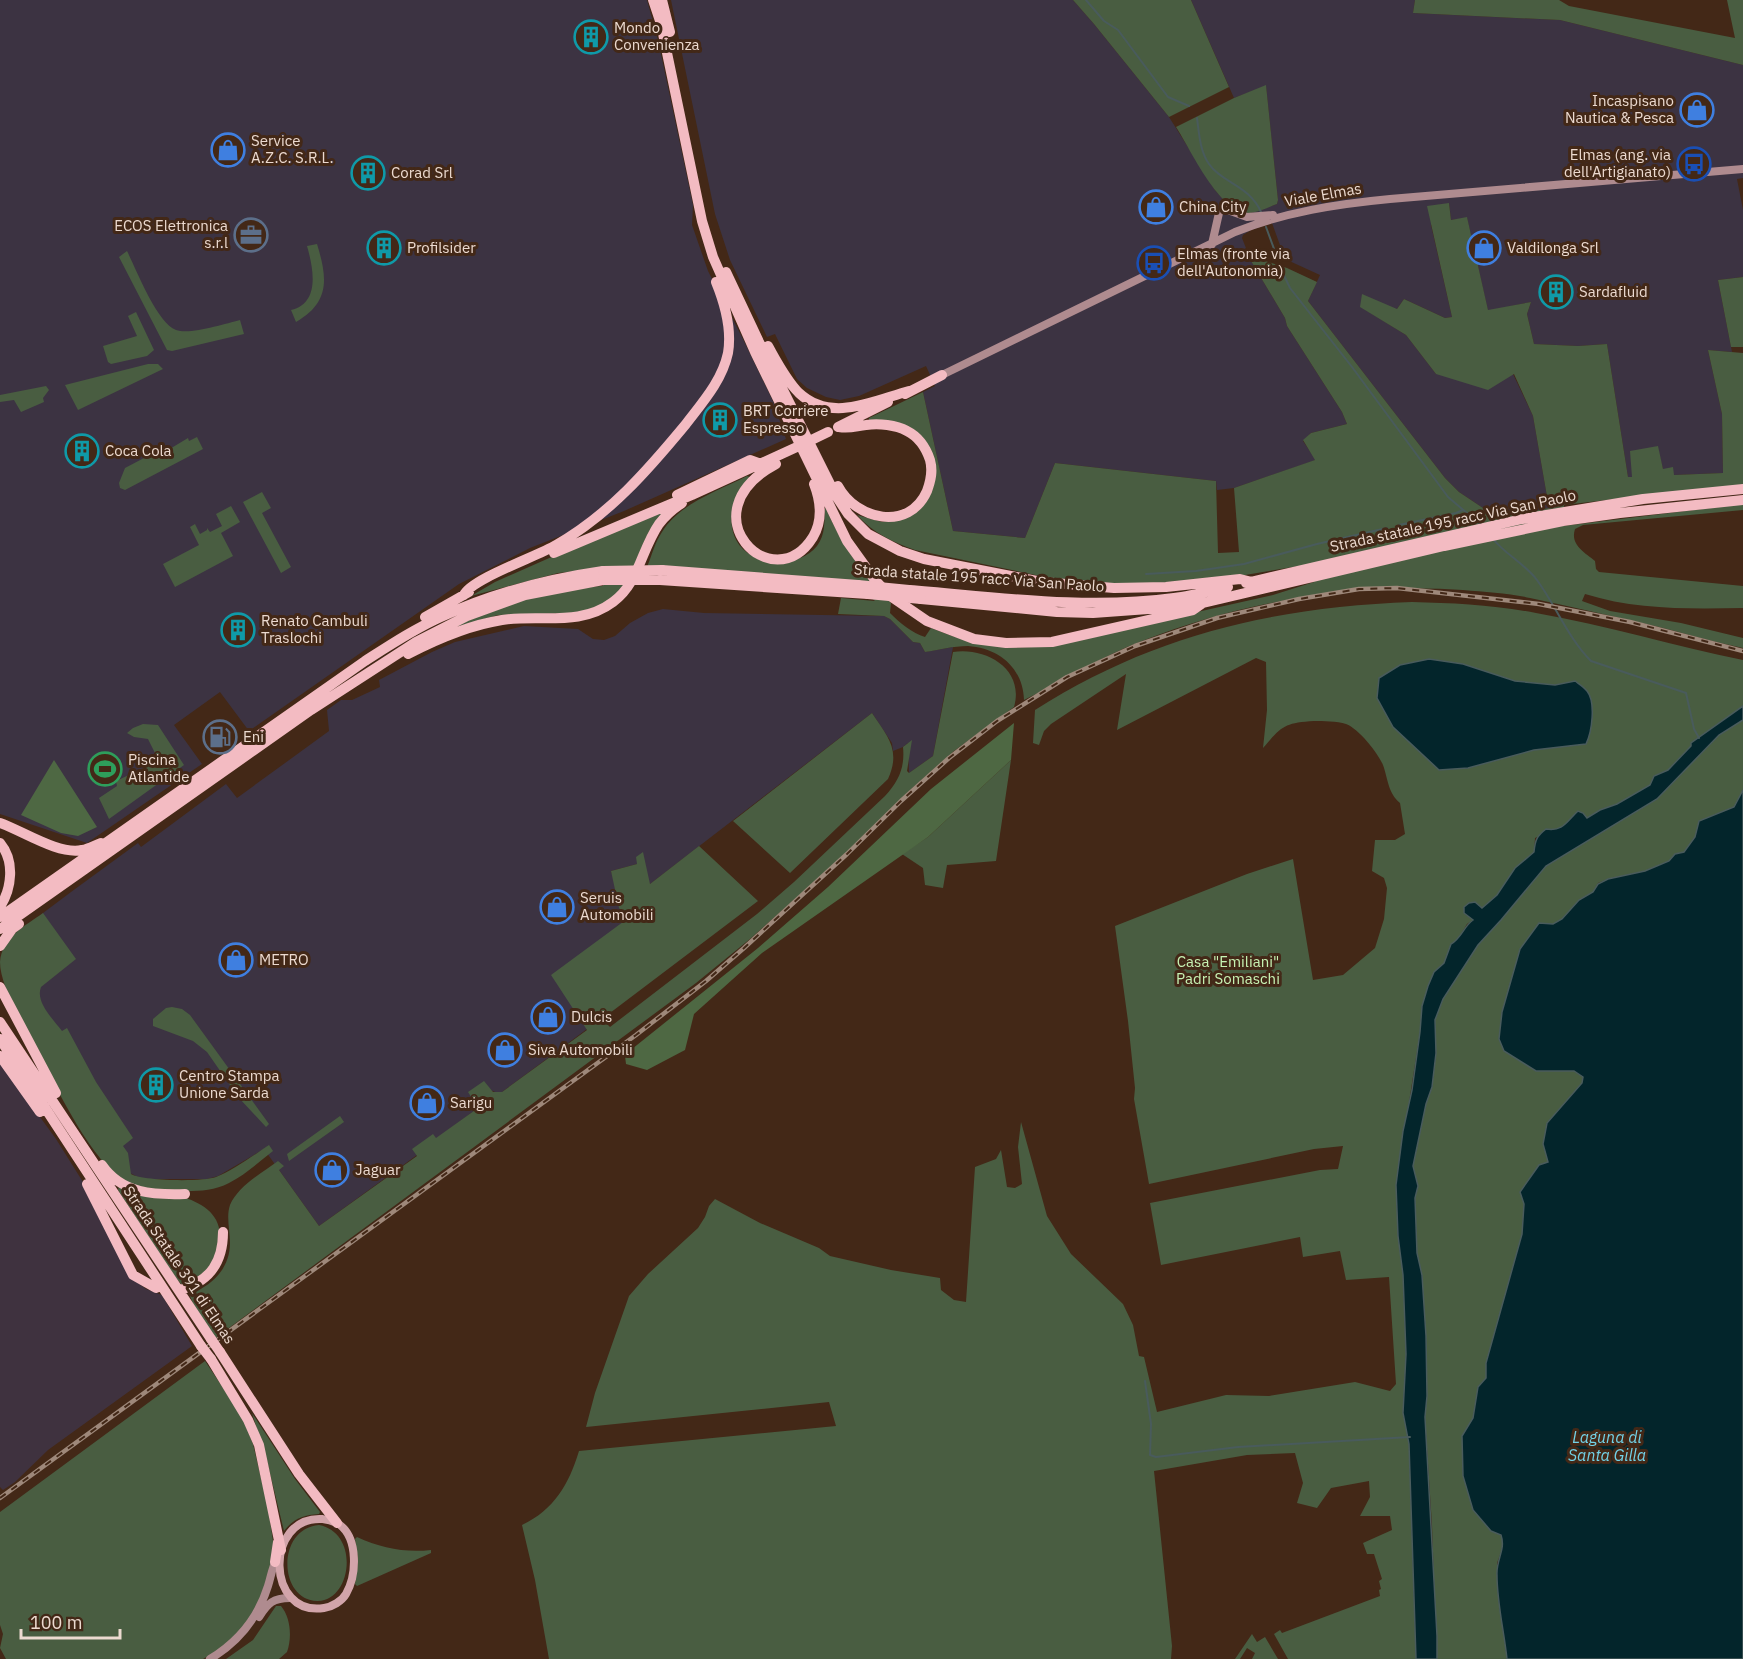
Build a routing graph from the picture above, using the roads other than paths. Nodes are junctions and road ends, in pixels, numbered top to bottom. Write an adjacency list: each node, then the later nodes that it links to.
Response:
1 (653, 0): 5 (highway)
2 (662, 0): 7 (highway)
3 (1743, 169): 4 (main road, Viale Elmas)
4 (1284, 215): 6 (main road, Viale Elmas); 6 (main road)
5 (702, 221): 14 (highway); 24 (highway)
6 (1212, 244): 8 (main road, Viale Elmas)
7 (729, 278): 9 (highway); 11 (highway)
8 (942, 375): 9 (highway)
9 (909, 391): 10 (highway)
10 (839, 427): 11 (highway); 12 (highway, bridge)
11 (813, 451): 17 (highway)
12 (780, 458): 13 (highway); 14 (highway)
13 (761, 464): 16 (highway); 19 (highway)
14 (812, 466): 17 (highway)
15 (1743, 489): 20 (highway, Strada statale 195 racc Via San Paolo)
16 (692, 495): 19 (highway); 26 (highway)
17 (832, 498): 23 (highway); 25 (highway)
18 (1743, 500): 20 (highway, Strada statale 195 racc Via San Paolo)
19 (668, 504): 24 (highway)
20 (1562, 516): 21 (highway, Strada statale 195 racc Via San Paolo)
21 (1327, 569): 23 (highway, Strada statale 195 racc Via San Paolo); 25 (highway, Strada statale 195 racc Via San Paolo)
22 (661, 575): 23 (highway, Strada statale 195 racc Via San Paolo, bridge); 25 (highway, Strada statale 195 racc Via San Paolo, bridge); 26 (highway, Strada statale 195 racc Via San Paolo, bridge)
23 (1252, 582)
24 (464, 595): 26 (highway)
25 (1203, 603)
26 (370, 665): 28 (highway); 30 (highway)
27 (0, 823): 28 (highway)
28 (115, 838): 32 (highway)
29 (0, 843): 31 (highway)
30 (58, 889): 33 (highway); 34 (highway)
31 (0, 907)
32 (0, 917)
33 (0, 929)
34 (0, 946)
35 (0, 987): 39 (highway)
36 (0, 1022): 39 (highway, Strada Statale 391 di Elmas)
37 (0, 1039): 39 (highway, Strada Statale 391 di Elmas)
38 (0, 1056): 39 (highway)
39 (58, 1119): 40 (highway, Strada Statale 391 di Elmas)
40 (82, 1154): 41 (highway); 43 (highway); 45 (highway, Strada Statale 391 di Elmas, bridge)
41 (185, 1194)
42 (223, 1232): 44 (highway)
43 (156, 1288)
44 (183, 1289)
45 (215, 1356): 46 (highway, Strada Statale 391 di Elmas); 47 (highway, Strada Statale 391 di Elmas)
46 (337, 1523): 47 (main road); 48 (main road)
47 (279, 1555): 48 (main road); 49 (main road)
48 (290, 1598): 50 (main road)
49 (210, 1659)
50 (219, 1659)

